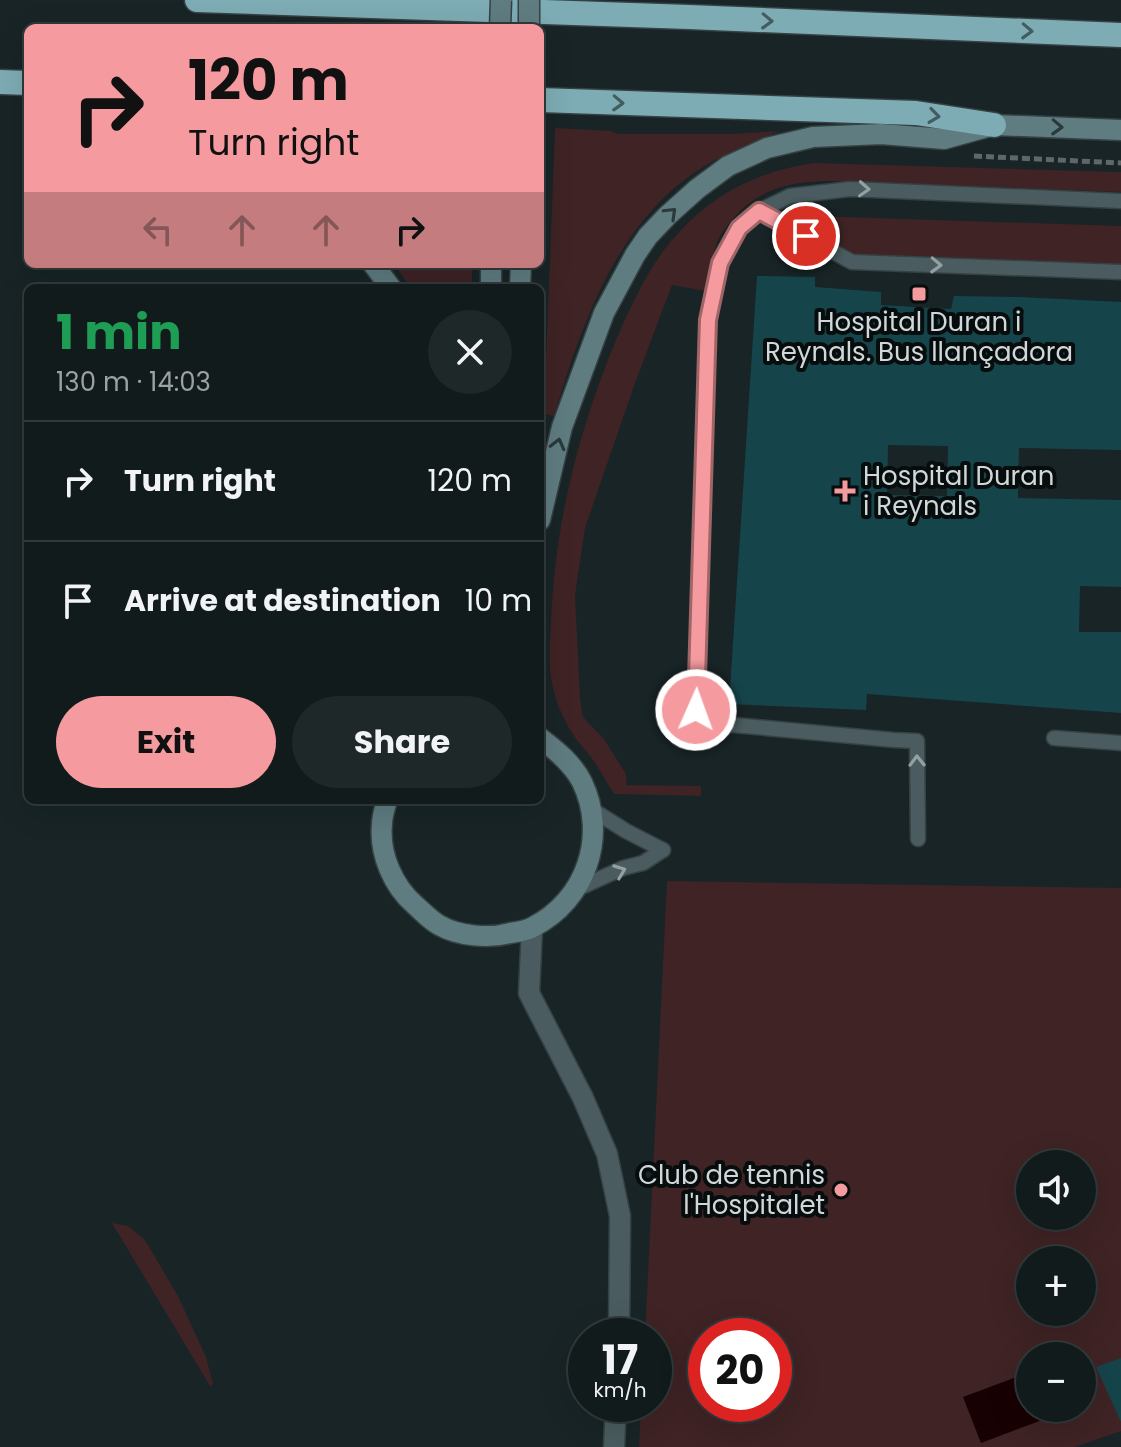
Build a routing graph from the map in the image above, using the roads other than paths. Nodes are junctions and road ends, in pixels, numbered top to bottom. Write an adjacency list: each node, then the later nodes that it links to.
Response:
1 (197, 0): 6 (highway, one-way to 6)
2 (501, 0): 4 (street, bridge)
3 (529, 0): 5 (street, bridge)
4 (500, 24)
5 (529, 24)
6 (1121, 35)
7 (0, 82): 8 (highway); 9 (street)
8 (24, 83)
9 (24, 89)
10 (544, 100): 11 (highway, one-way to 11)
11 (994, 125): 12 (street, one-way to 12); 16 (street, one-way to 11)
12 (1121, 130)
13 (1121, 201): 14 (lane, one-way to 13)
14 (759, 211): 15 (lane, one-way to 15); 22 (lane, one-way to 14)
15 (1121, 272)
16 (544, 503)
17 (1054, 738): 19 (lane)
18 (544, 740): 21 (street)
19 (1121, 743)
20 (386, 804): 24 (street)
21 (591, 809): 23 (street); 23 (lane, one-way to 21)
22 (918, 839)
23 (575, 890): 24 (street)
24 (532, 928): 25 (street)
25 (619, 1318)
26 (615, 1422): 27 (street)
27 (614, 1447)

